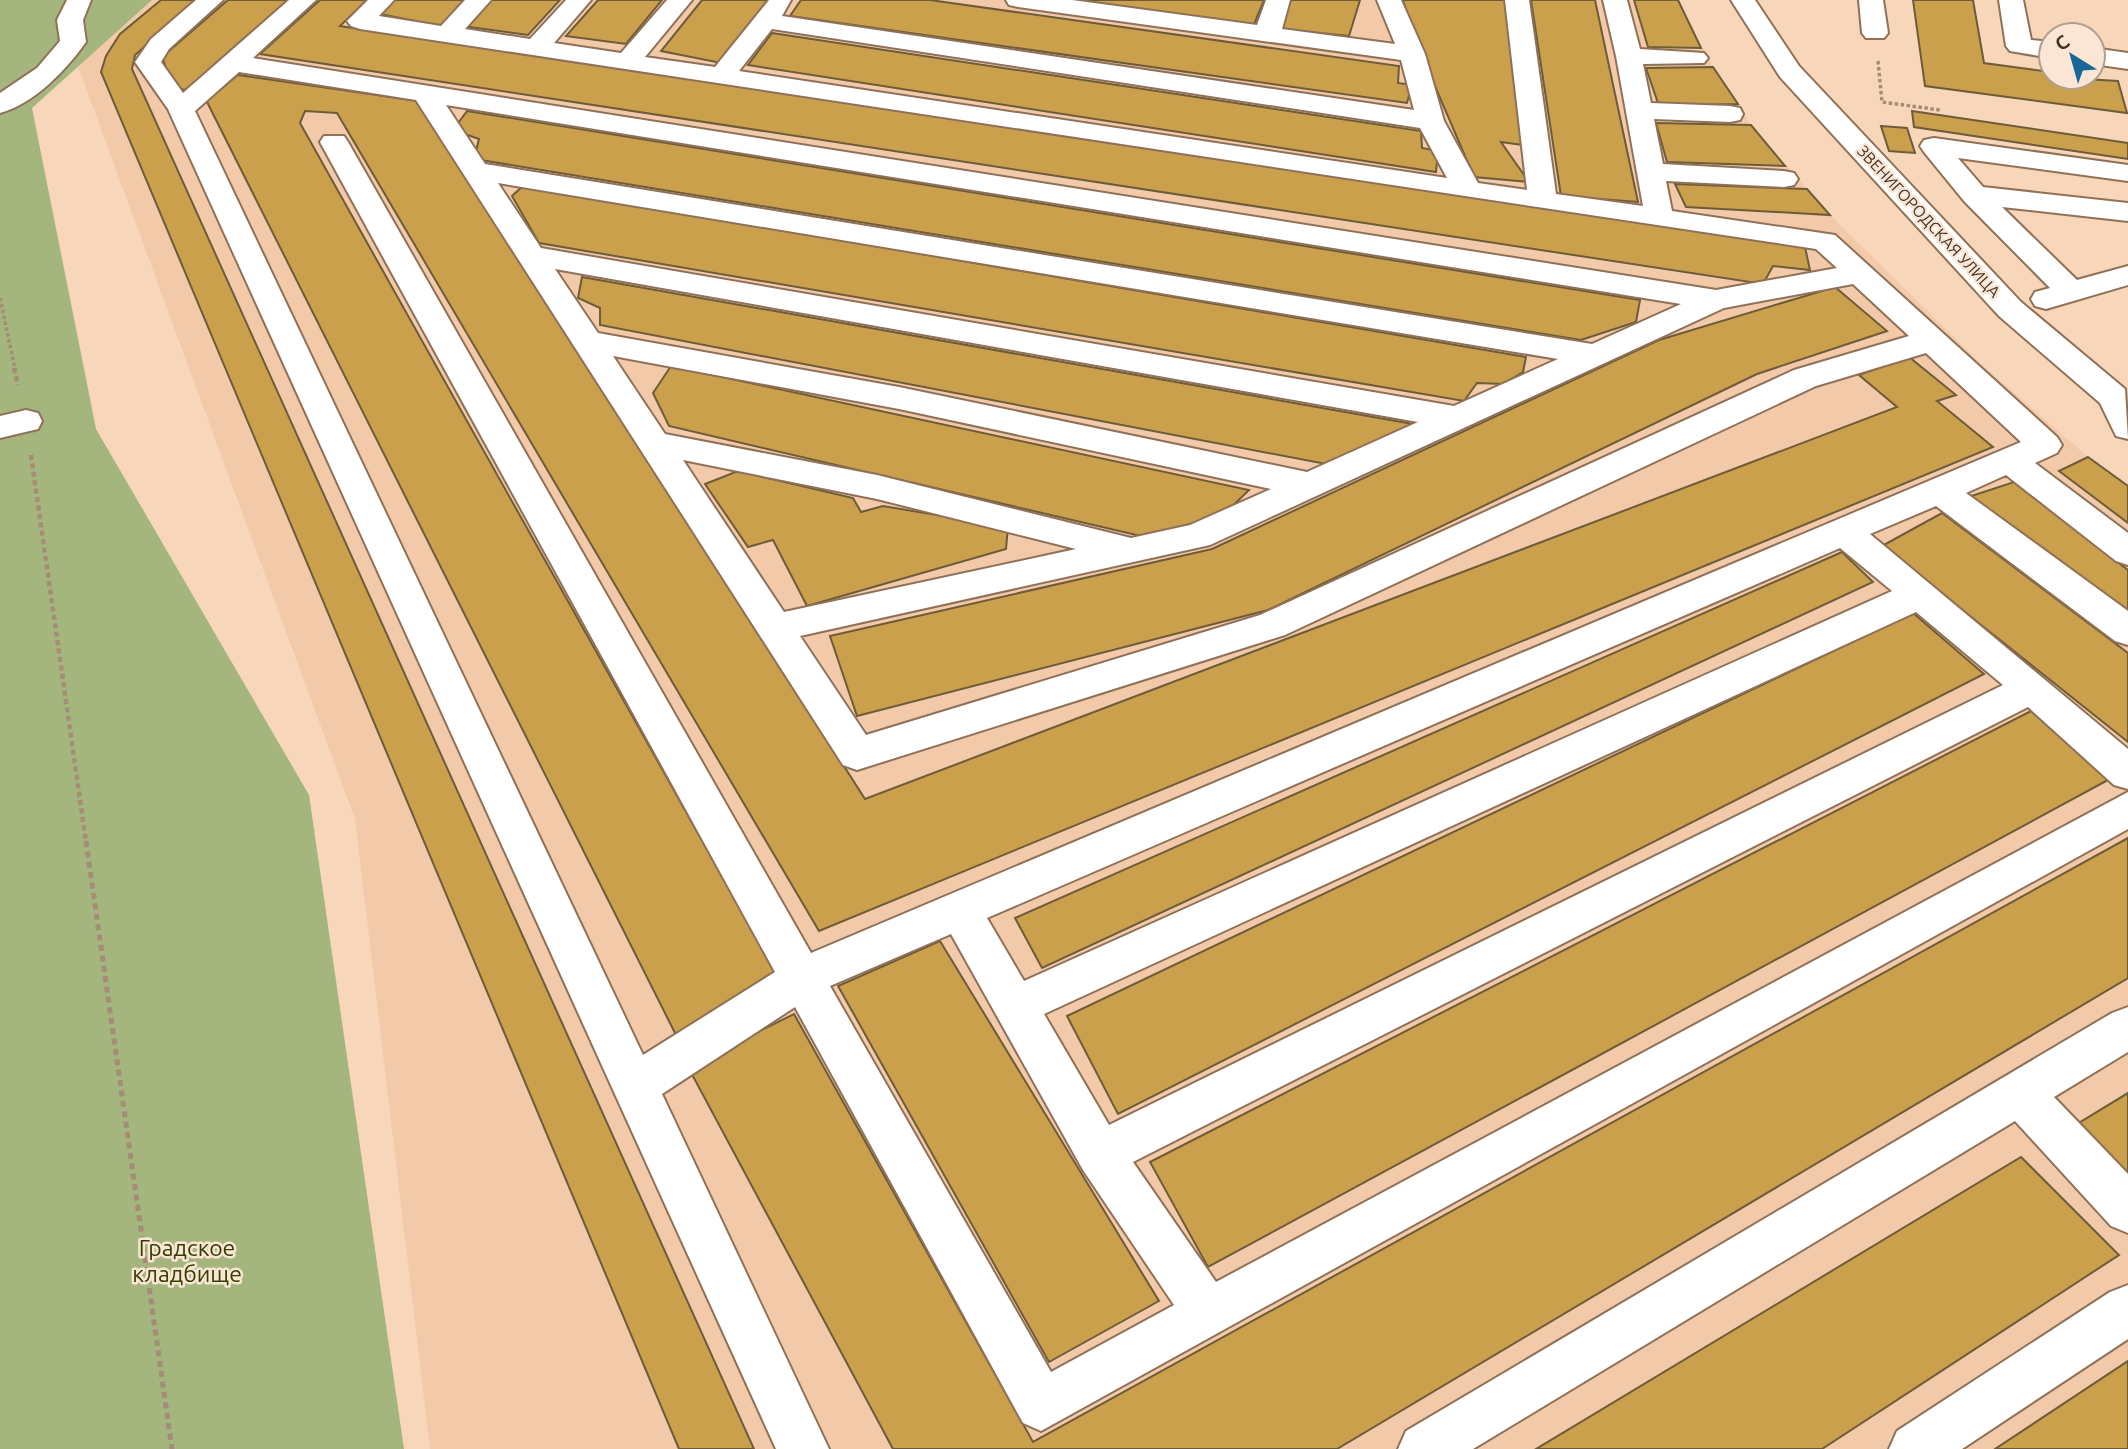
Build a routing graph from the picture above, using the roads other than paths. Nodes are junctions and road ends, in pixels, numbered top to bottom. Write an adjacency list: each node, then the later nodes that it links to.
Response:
1 (79, 0): 32 (street)
2 (211, 0): 33 (street)
3 (304, 0): 29 (street)
4 (382, 0): 19 (street)
5 (479, 0): 19 (street)
6 (579, 0): 21 (street)
7 (680, 0): 27 (street)
8 (782, 0): 17 (street)
9 (1018, 0): 20 (street)
10 (1278, 0): 20 (street)
11 (1389, 0): 23 (street)
12 (1517, 0): 44 (street)
13 (1615, 0): 24 (street)
14 (1742, 0): 52 (street, ЗВЕНИГОРОДСКАЯ УЛИЦА)
15 (1871, 0): 18 (street)
16 (2011, 0): 22 (street)
17 (766, 21): 30 (street); 36 (street)
18 (1875, 33)
19 (447, 34): 21 (street)
20 (1267, 35): 23 (street)
21 (536, 48): 27 (street)
22 (2037, 48)
23 (1412, 54): 36 (street)
24 (1629, 56): 25 (street); 34 (street)
25 (1695, 58)
26 (2107, 58): 28 (street)
27 (628, 61): 30 (street)
28 (2128, 61)
29 (233, 63): 31 (street); 33 (street)
30 (722, 76): 42 (street)
31 (424, 92): 38 (street); 51 (street)
32 (0, 105)
33 (181, 109): 76 (street)
34 (1638, 110): 35 (street); 39 (street)
35 (1730, 114)
36 (1430, 121): 42 (street)
37 (334, 142): 73 (street)
38 (475, 171): 47 (street); 55 (street)
39 (1652, 172): 41 (street); 46 (street)
40 (2128, 173): 43 (street)
41 (1784, 180)
42 (1466, 187): 44 (street)
43 (1974, 195): 45 (street); 50 (street)
44 (1543, 201): 46 (street)
45 (2128, 212)
46 (1659, 217): 48 (street)
47 (530, 255): 54 (street); 57 (street)
48 (1860, 273): 51 (street); 53 (street)
49 (2128, 275): 50 (street)
50 (2071, 292): 52 (street)
51 (1716, 300): 55 (street)
52 (2010, 309): 56 (street, ЗВЕНИГОРОДСКАЯ УЛИЦА)
53 (1933, 340): 60 (street); 67 (street)
54 (586, 341): 59 (street); 61 (street)
55 (1596, 355): 57 (street)
56 (2121, 398): 58 (street, ЗВЕНИГОРОДСКАЯ УЛИЦА)
57 (1458, 418): 61 (street)
58 (2128, 428)
59 (653, 443): 64 (street); 67 (street)
60 (2009, 460): 62 (street); 65 (street)
61 (1310, 485): 64 (street)
62 (1939, 490): 63 (street); 68 (street)
63 (1843, 531): 66 (street); 72 (street)
64 (1131, 551): 67 (street)
65 (2128, 552)
66 (1918, 594): 69 (street); 74 (street)
67 (774, 628)
68 (2128, 631)
69 (2032, 688): 70 (street); 78 (street)
70 (2128, 773)
71 (2128, 809): 81 (street)
72 (960, 911): 73 (street); 74 (street)
73 (804, 977): 76 (street); 81 (street)
74 (1015, 1006): 78 (street)
75 (2128, 1028): 77 (street)
76 (634, 1086): 82 (street)
77 (2020, 1093): 79 (street); 83 (street)
78 (1100, 1154): 81 (street)
79 (2128, 1209)
80 (2128, 1310): 84 (street)
81 (1208, 1313)
82 (803, 1449)
83 (1424, 1449)
84 (1916, 1449)

